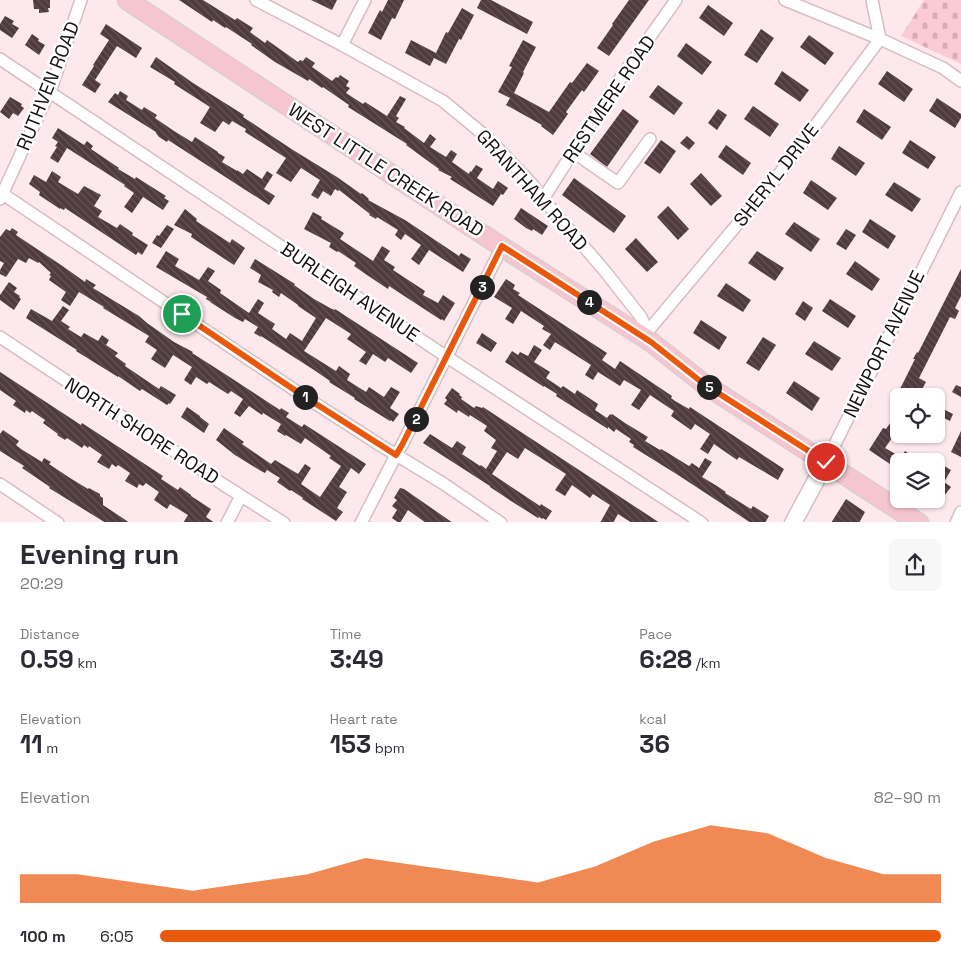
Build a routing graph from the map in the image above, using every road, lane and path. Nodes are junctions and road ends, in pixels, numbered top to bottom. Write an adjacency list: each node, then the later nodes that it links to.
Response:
1 (81, 0): 12 (street, RUTHVEN ROAD)
2 (127, 0): 18 (main road, WEST LITTLE CREEK ROAD)
3 (256, 0): 9 (street, GRANTHAM ROAD)
4 (365, 0): 9 (street)
5 (676, 0): 14 (street, RESTMERE ROAD)
6 (785, 0): 8 (street)
7 (872, 0): 8 (street)
8 (880, 39): 11 (street); 20 (street, SHERYL DRIVE)
9 (342, 44): 17 (street, GRANTHAM ROAD)
10 (0, 59): 12 (street, BURLEIGH AVENUE)
11 (961, 81)
12 (49, 92): 16 (street, RUTHVEN ROAD); 21 (street, BURLEIGH AVENUE)
13 (650, 139): 14 (street)
14 (573, 152): 17 (street, RESTMERE ROAD)
15 (961, 192): 23 (street, NEWPORT AVENUE)
16 (1, 195): 22 (street)
17 (542, 199): 20 (street, GRANTHAM ROAD)
18 (502, 246): 20 (main road, WEST LITTLE CREEK ROAD); 21 (street)
19 (0, 337): 25 (street, NORTH SHORE ROAD)
20 (644, 337): 23 (main road, WEST LITTLE CREEK ROAD)
21 (447, 356): 22 (street); 32 (street, BURLEIGH AVENUE)
22 (396, 455): 30 (street); 31 (street)
23 (826, 462): 33 (street, NEWPORT AVENUE); 34 (main road, WEST LITTLE CREEK ROAD)
24 (0, 484): 27 (street)
25 (241, 496): 28 (street); 29 (street, NORTH SHORE ROAD)
26 (961, 512): 35 (street)
27 (58, 522)
28 (227, 522)
29 (284, 522)
30 (361, 522)
31 (501, 522)
32 (702, 522)
33 (793, 522)
34 (919, 522)
35 (956, 522)

